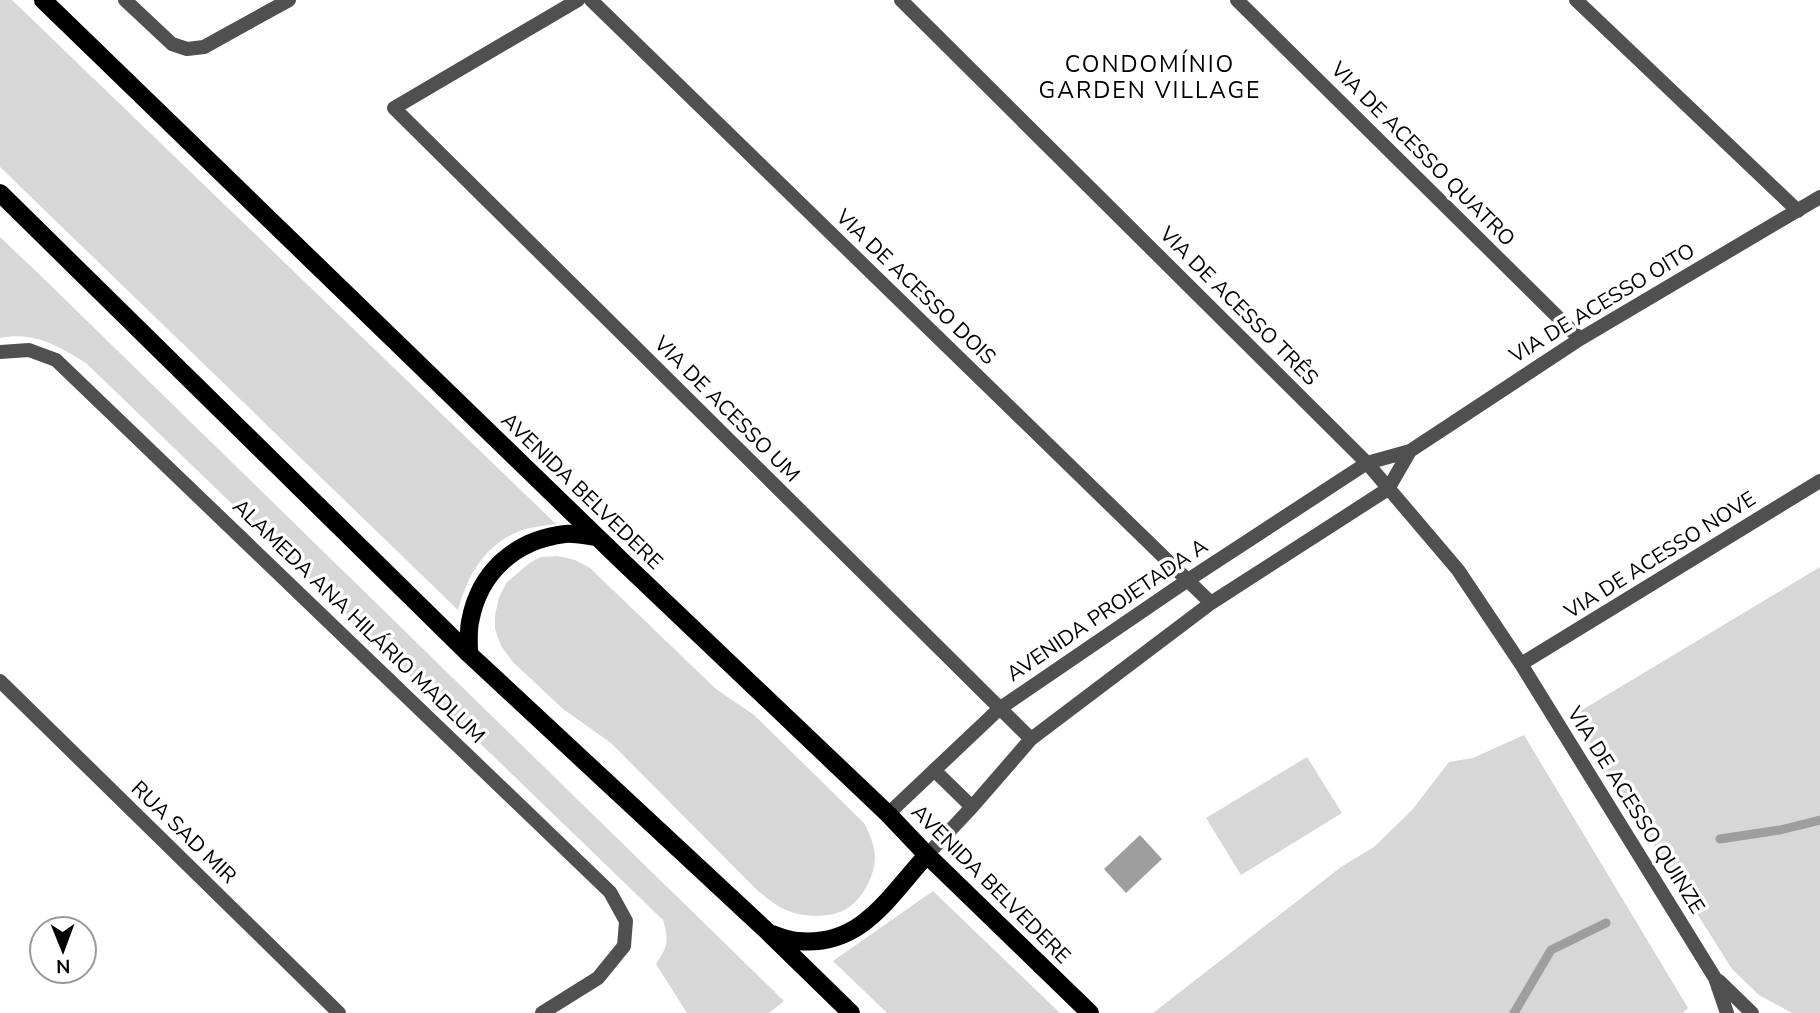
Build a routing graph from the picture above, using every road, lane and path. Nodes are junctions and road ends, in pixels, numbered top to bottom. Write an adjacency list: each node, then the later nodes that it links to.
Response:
1 (43, 0): 18 (main road, AVENIDA BELVEDERE)
2 (125, 0): 3 (street)
3 (289, 0)
4 (578, 0): 24 (street, VIA DE ACESSO UM)
5 (591, 0): 19 (street, VIA DE ACESSO DOIS)
6 (901, 0): 15 (street, VIA DE ACESSO TRÊS)
7 (1237, 0): 12 (street, VIA DE ACESSO QUATRO)
8 (1576, 0): 11 (street)
9 (0, 193): 21 (main road)
10 (1820, 197): 11 (street, VIA DE ACESSO OITO)
11 (1798, 211): 12 (street, VIA DE ACESSO OITO)
12 (1580, 339): 14 (street, VIA DE ACESSO OITO)
13 (0, 352): 33 (street, ALAMEDA ANA HILÁRIO MADLUM)
14 (1410, 451): 15 (street, VIA DE ACESSO OITO); 17 (street, VIA DE ACESSO OITO)
15 (1367, 463): 17 (street, VIA DE ACESSO TRÊS); 19 (street, AVENIDA PROJETADA A)
16 (1820, 481): 22 (street, VIA DE ACESSO NOVE)
17 (1388, 489): 20 (street); 22 (street, VIA DE ACESSO TRÊS)
18 (597, 537): 21 (main road); 28 (main road, AVENIDA BELVEDERE)
19 (1188, 580): 20 (street, VIA DE ACESSO DOIS); 24 (street, AVENIDA PROJETADA A)
20 (1211, 603): 25 (street)
21 (469, 654): 30 (main road)
22 (1521, 664): 31 (street, VIA DE ACESSO QUINZE)
23 (0, 681): 32 (street, RUA SAD MIR)
24 (999, 709): 25 (street, VIA DE ACESSO UM); 26 (street, AVENIDA PROJETADA A)
25 (1031, 738): 27 (street)
26 (935, 771): 27 (street); 28 (street, AVENIDA PROJETADA A)
27 (972, 807): 29 (street)
28 (888, 814): 29 (main road, AVENIDA BELVEDERE)
29 (927, 855): 30 (main road); 35 (main road, AVENIDA BELVEDERE)
30 (769, 933): 34 (main road)
31 (1715, 978): 36 (street, VIA DE ACESSO QUINZE); 37 (street, VIA DE ACESSO QUINZE)
32 (338, 1013)
33 (542, 1013)
34 (851, 1013)
35 (1090, 1013)
36 (1727, 1013)
37 (1752, 1013)

